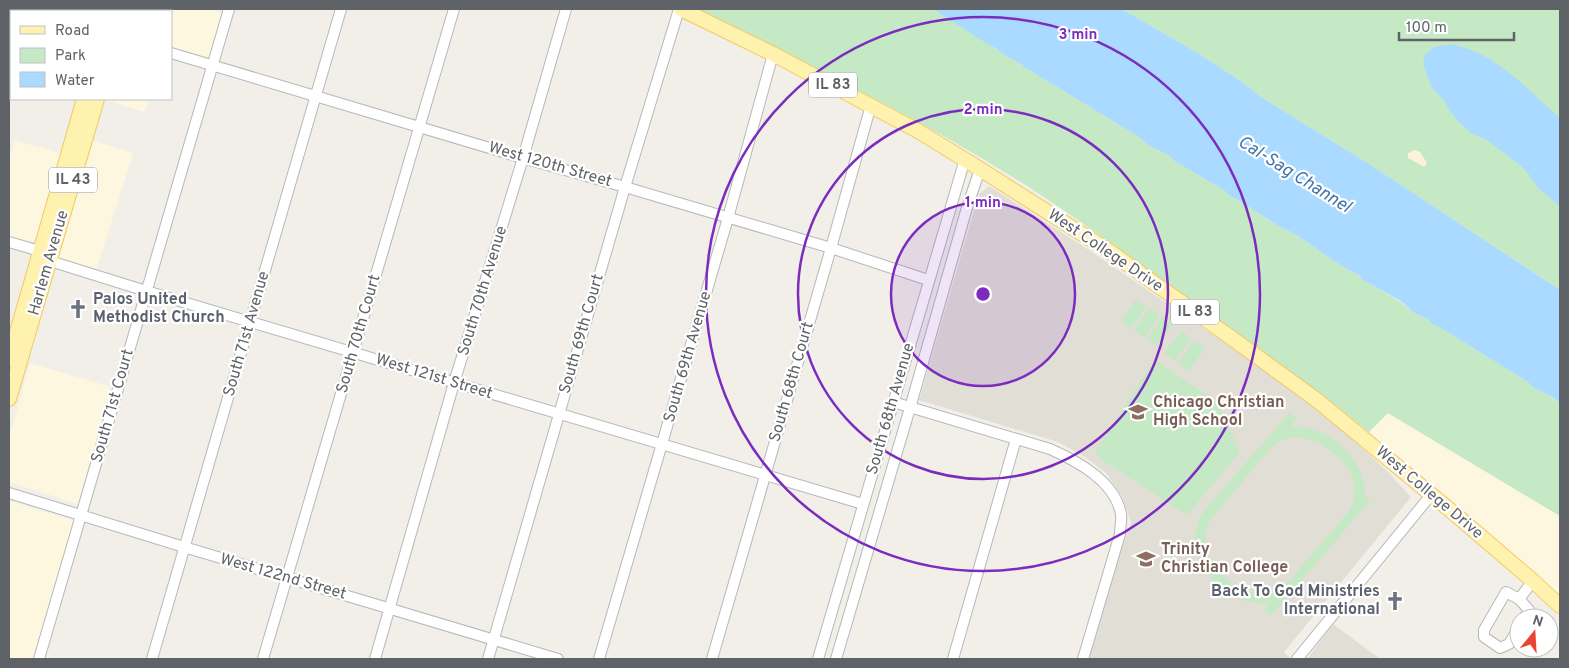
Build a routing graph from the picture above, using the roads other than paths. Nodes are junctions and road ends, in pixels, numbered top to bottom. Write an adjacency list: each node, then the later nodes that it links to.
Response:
1 (229, 9): 8 (street, South 71st Court)
2 (341, 9): 9 (street, South 71st Avenue)
3 (454, 9): 13 (street, South 70th Court)
4 (566, 9): 14 (street, South 70th Avenue)
5 (680, 9): 7 (main road, West College Drive / IL 83); 17 (street, South 69th Court)
6 (172, 53): 8 (street, West 120th Street)
7 (773, 54): 12 (main road, West College Drive / IL 83); 18 (street, South 69th Avenue)
8 (212, 66): 9 (street, West 120th Street); 24 (street, South 71st Court)
9 (316, 95): 13 (street, West 120th Street); 25 (street, South 71st Avenue)
10 (84, 100): 21 (main road, Harlem Avenue / IL 43)
11 (97, 100): 22 (main road, Harlem Avenue / IL 43)
12 (871, 105): 15 (main road, West College Drive / IL 83); 20 (street, South 68th Court)
13 (419, 128): 14 (street, West 120th Street); 26 (street, South 70th Court)
14 (523, 158): 17 (street, West 120th Street); 28 (street, South 70th Avenue)
15 (964, 159): 16 (main road, West College Drive / IL 83); 23 (street, South 68th Avenue)
16 (980, 169): 31 (street); 37 (main road, West College Drive / IL 83)
17 (625, 186): 18 (street, West 120th Street); 32 (street, South 69th Court)
18 (728, 218): 20 (street, West 120th Street); 34 (street, South 69th Avenue)
19 (9, 242): 21 (street, West 121st Street)
20 (831, 248): 23 (street, West 120th Street); 35 (street, South 68th Court)
21 (40, 251): 22 (street, West 121st Street); 27 (main road, Harlem Avenue / IL 43)
22 (50, 261): 24 (street, West 121st Street); 29 (main road, Harlem Avenue / IL 43)
23 (928, 280): 30 (street, South 68th Avenue)
24 (146, 291): 25 (street, West 121st Street); 39 (street, South 71st Court)
25 (250, 322): 26 (street, West 121st Street); 40 (street, South 71st Avenue)
26 (353, 353): 28 (street, West 121st Street); 41 (street, South 70th Court)
27 (9, 360)
28 (454, 383): 32 (street, West 121st Street); 45 (street, South 70th Avenue)
29 (9, 399)
30 (893, 402): 31 (street); 38 (street, South 68th Avenue)
31 (910, 408): 33 (street); 58 (street)
32 (559, 414): 34 (street, West 121st Street); 47 (street, South 69th Court)
33 (1016, 439): 59 (street); 60 (street)
34 (662, 444): 35 (street, West 121st Street); 55 (street, South 69th Avenue)
35 (765, 475): 38 (street, West 121st Street); 56 (street, South 68th Court)
36 (9, 493): 39 (street, West 122nd Street)
37 (1431, 494): 42 (main road, West College Drive / IL 83); 61 (street)
38 (864, 504): 57 (street, South 68th Avenue)
39 (81, 515): 40 (street, West 122nd Street); 49 (street, South 71st Court)
40 (184, 548): 41 (street, West 122nd Street); 50 (street, South 71st Avenue)
41 (287, 578): 45 (street, West 122nd Street); 51 (street, South 70th Court)
42 (1534, 581): 43 (street); 44 (main road, West College Drive / IL 83)
43 (1519, 599): 46 (street); 48 (street)
44 (1560, 606)
45 (390, 608): 47 (street, West 122nd Street); 52 (street, South 70th Avenue)
46 (1527, 608)
47 (493, 640): 53 (street, South 69th Court); 54 (street, West 122nd Street)
48 (1509, 644)
49 (39, 659)
50 (152, 659)
51 (264, 659)
52 (375, 659)
53 (488, 659)
54 (558, 659)
55 (599, 659)
56 (712, 659)
57 (818, 659)
58 (836, 659)
59 (953, 659)
60 (1083, 659)
61 (1297, 659)

